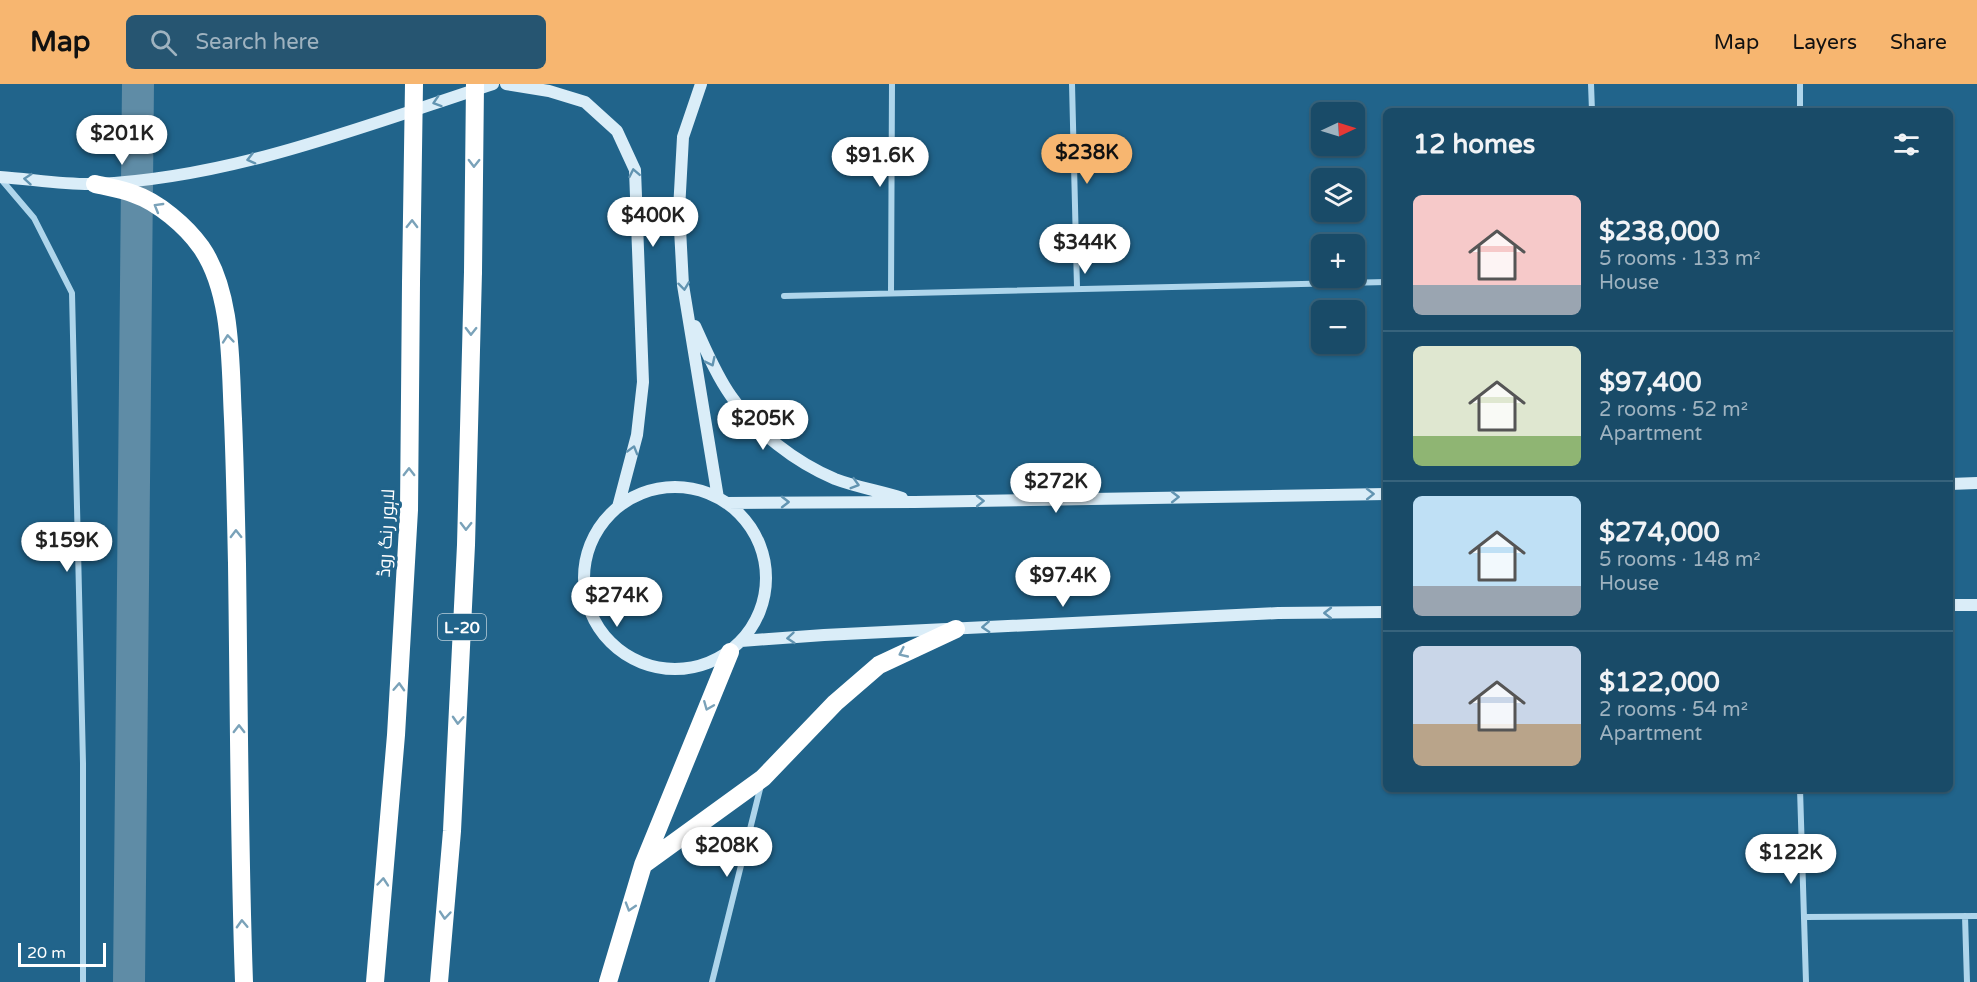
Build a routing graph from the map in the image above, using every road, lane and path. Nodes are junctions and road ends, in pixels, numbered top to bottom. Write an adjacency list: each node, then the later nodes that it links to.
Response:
1 (414, 84): 38 (highway, لاہور رنگ روڈ, one-way to 1, bridge)
2 (475, 84): 39 (highway, L-20, one-way to 39, bridge)
3 (493, 84): 13 (street, one-way to 13)
4 (506, 84): 24 (street, one-way to 4)
5 (701, 84): 18 (street, one-way to 18)
6 (892, 84): 16 (street)
7 (1072, 84): 15 (street)
8 (1591, 84): 10 (street)
9 (1800, 84): 11 (street)
10 (1592, 108)
11 (1800, 108)
12 (0, 177): 13 (street, one-way to 12); 36 (street)
13 (95, 184): 37 (highway, one-way to 13)
14 (1383, 282): 15 (street)
15 (1077, 287): 16 (street)
16 (891, 293): 17 (street)
17 (784, 296)
18 (687, 309): 22 (street); 23 (street, one-way to 23)
19 (1977, 483): 20 (street)
20 (1953, 484)
21 (1383, 494): 23 (street, one-way to 21)
22 (722, 500): 23 (street, one-way to 23); 24 (street); 29 (street)
23 (915, 502)
24 (618, 507): 29 (street)
25 (1977, 604): 26 (street)
26 (1953, 605)
27 (1383, 612): 28 (street, one-way to 28)
28 (956, 628): 29 (street, one-way to 29); 30 (highway, one-way to 30)
29 (736, 646): 32 (highway, one-way to 32)
30 (763, 778): 32 (highway); 41 (street)
31 (1800, 792): 35 (street)
32 (643, 865): 40 (highway, one-way to 40)
33 (1965, 916): 34 (street); 35 (street); 43 (street)
34 (1977, 916)
35 (1805, 917): 42 (street)
36 (83, 982)
37 (244, 982)
38 (375, 982)
39 (439, 982)
40 (608, 982)
41 (712, 982)
42 (1806, 982)
43 (1967, 982)

